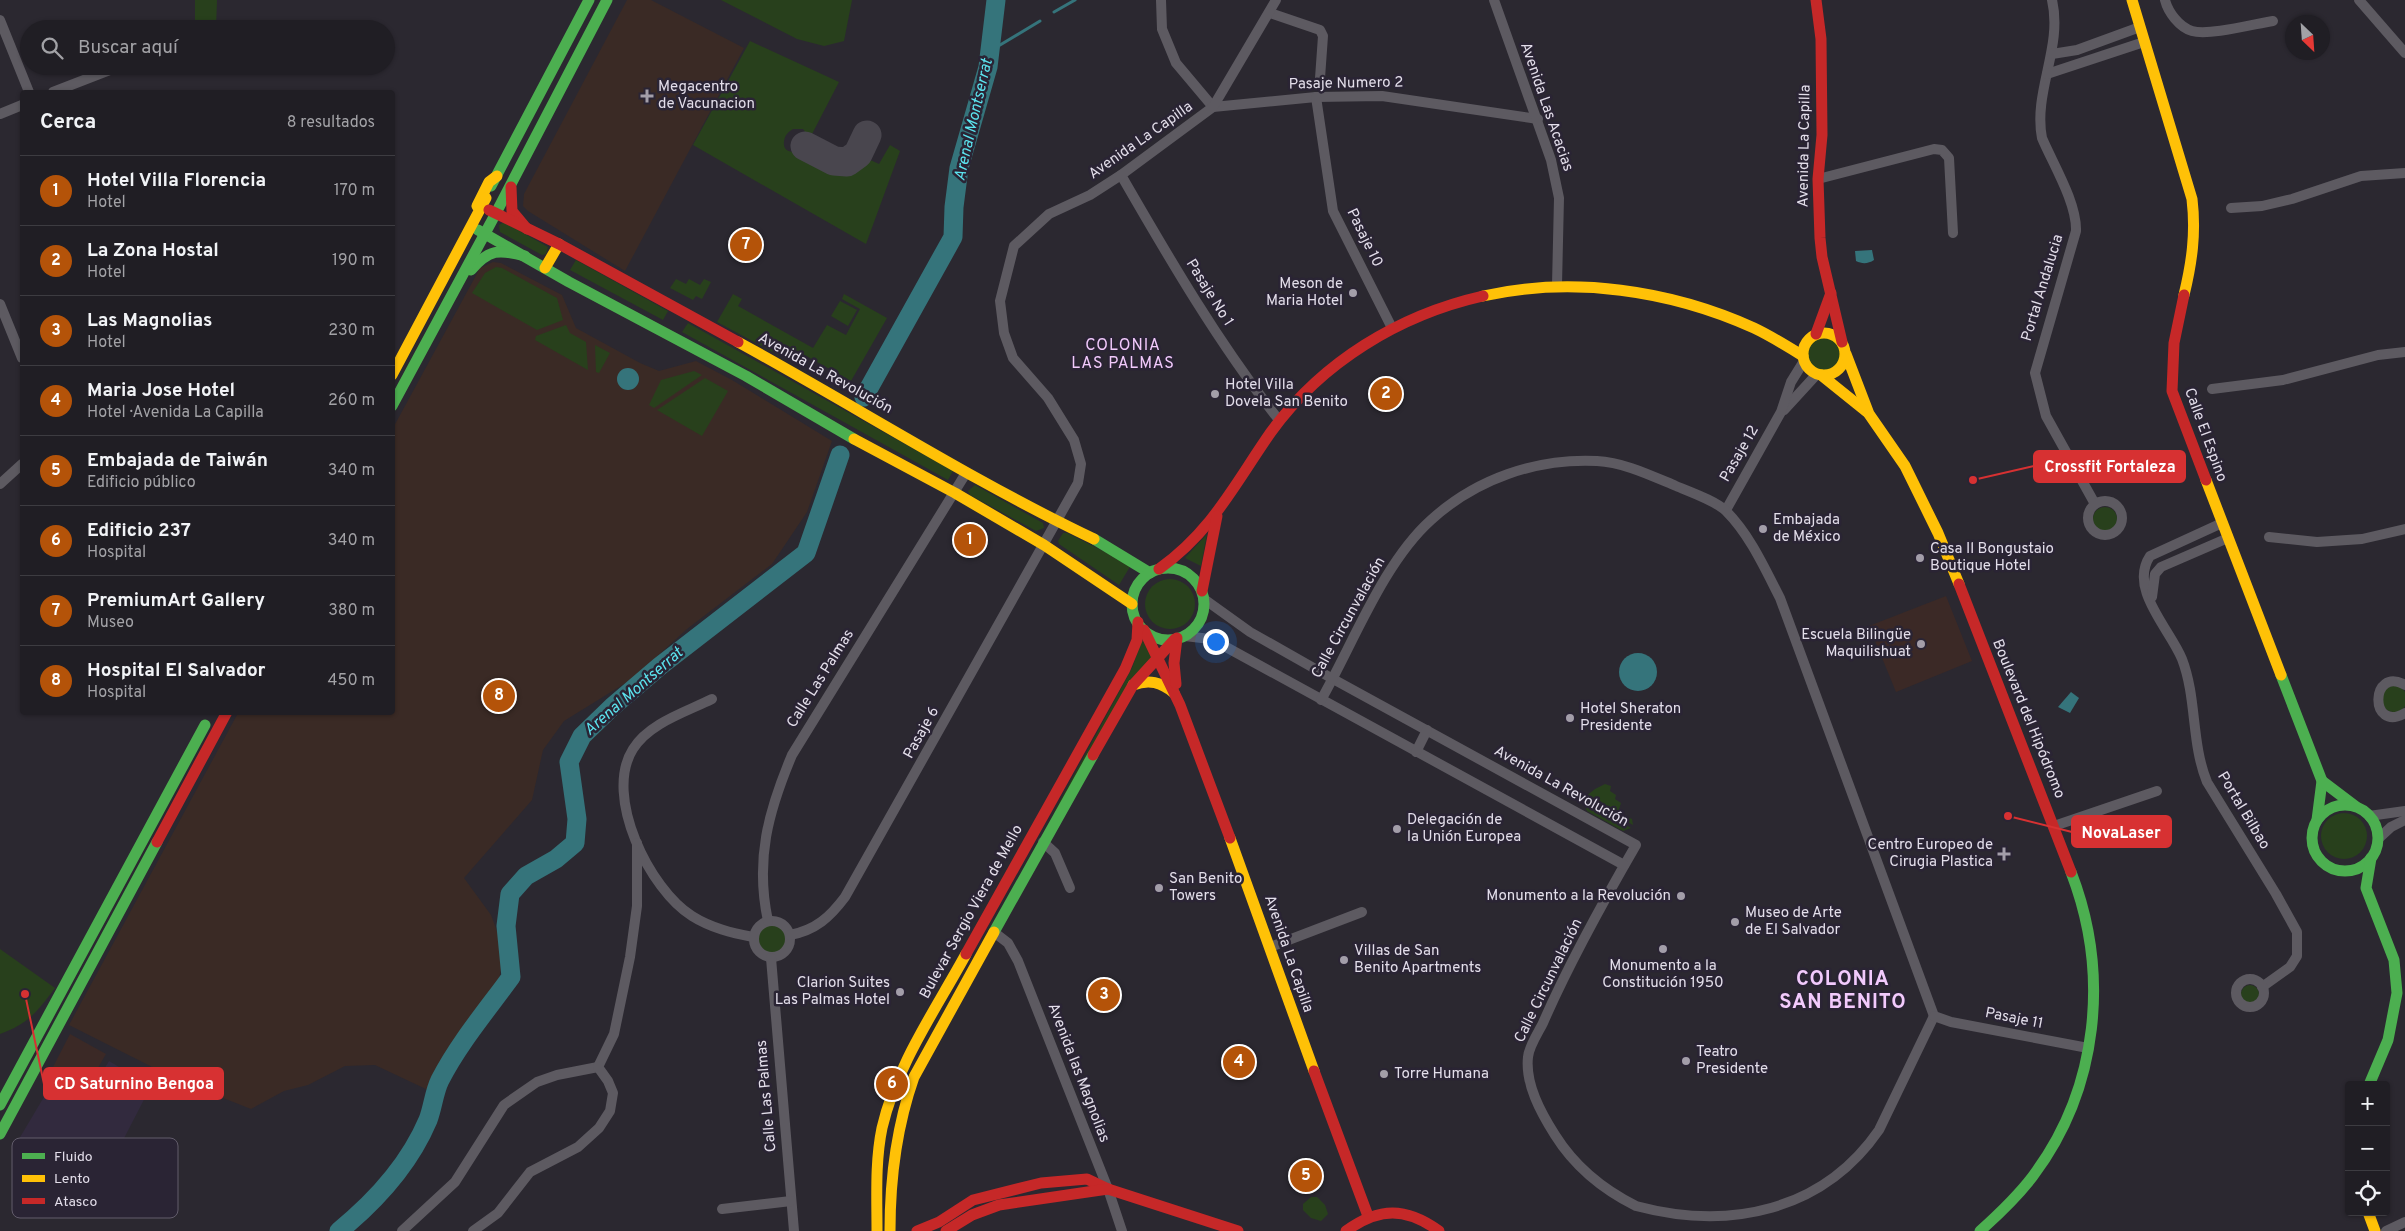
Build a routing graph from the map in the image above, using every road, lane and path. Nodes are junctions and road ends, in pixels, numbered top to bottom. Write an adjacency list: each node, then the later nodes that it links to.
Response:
1 (589, 0): 33 (main road)
2 (607, 0): 36 (main road)
3 (1161, 0): 29 (street)
4 (1276, 0): 11 (street, Avenida La Capilla)
5 (1494, 0): 31 (street, Avenida Las Acacias)
6 (1816, 0): 35 (main road, Avenida La Capilla)
7 (2052, 0): 18 (street, Portal Andalucia)
8 (2132, 0): 14 (main road, Calle El Espino)
9 (2165, 0): 13 (street)
10 (2359, 0): 17 (street)
11 (1270, 13): 24 (street); 29 (street, Avenida La Capilla)
12 (0, 20): 20 (street)
13 (2273, 21)
14 (2140, 27): 15 (main road, Calle El Espino); 16 (street)
15 (2144, 42): 19 (street); 75 (main road, Calle El Espino)
16 (2095, 44): 18 (street); 19 (street)
17 (2405, 53)
18 (2052, 54): 21 (street, Portal Andalucia)
19 (2098, 56): 21 (street)
20 (20, 70)
21 (2047, 74): 71 (street, Portal Andalucia)
22 (22, 75): 25 (street)
23 (97, 75): 26 (street)
24 (1320, 78)
25 (28, 90)
26 (59, 90)
27 (1316, 97): 29 (street, Pasaje Numero 2); 31 (street, Pasaje Numero 2); 52 (street, Pasaje 10)
28 (20, 106): 30 (street)
29 (1213, 107): 34 (street, Avenida La Capilla)
30 (0, 114)
31 (1538, 119): 48 (street, Avenida Las Acacias)
32 (2405, 172): 38 (street)
33 (496, 176): 37 (main road); 47 (main road)
34 (1121, 176): 66 (street, Pasaje No 1); 74 (street, Avenida La Capilla)
35 (1818, 179): 43 (street); 49 (main road, Avenida La Capilla)
36 (512, 183): 39 (main road); 41 (main road)
37 (484, 202): 39 (main road, Avenida La Revolución); 40 (main road)
38 (2231, 208)
39 (496, 213): 41 (main road, Avenida La Revolución); 42 (main road)
40 (472, 227): 42 (main road); 47 (main road)
41 (527, 229): 44 (main road, Avenida La Revolución)
42 (484, 234): 45 (main road); 50 (main road)
43 (1953, 234)
44 (558, 244): 46 (main road); 68 (main road, Avenida La Revolución)
45 (525, 256): 46 (main road); 50 (main road)
46 (545, 268): 70 (main road)
47 (443, 282): 60 (main road)
48 (1556, 286): 52 (main road); 53 (main road)
49 (1831, 292): 54 (main road); 55 (main road, Avenida La Capilla)
50 (450, 299): 63 (main road)
51 (0, 304): 57 (street)
52 (1392, 328): 66 (main road)
53 (1764, 333): 54 (main road); 59 (main road)
54 (1812, 338): 55 (main road); 59 (main road)
55 (1842, 342): 58 (main road)
56 (2405, 352): 62 (street)
57 (20, 353)
58 (1846, 354): 61 (main road); 65 (main road, Boulevard del Hipódromo)
59 (1803, 358): 61 (main road); 64 (street, Pasaje 12)
60 (395, 370)
61 (1819, 374): 64 (street, Pasaje 12); 65 (main road, Boulevard del Hipódromo)
62 (2212, 388)
63 (395, 400)
64 (1781, 412): 72 (street, Pasaje 12)
65 (1869, 414): 107 (main road, Boulevard del Hipódromo)
66 (1279, 420): 73 (main road)
67 (20, 466): 69 (street)
68 (966, 473): 70 (street, Calle Las Palmas); 74 (main road, Avenida La Revolución)
69 (0, 484)
70 (955, 493): 80 (main road); 119 (street, Calle Las Palmas)
71 (2095, 504)
72 (1726, 510): 89 (street, Calle Circunvalación); 126 (street)
73 (1218, 511): 82 (main road); 83 (main road)
74 (1058, 522): 80 (street, Pasaje 6); 82 (main road, Avenida La Revolución)
75 (2222, 523): 78 (main road, Calle El Espino); 79 (street, Portal Bilbao)
76 (2405, 529): 77 (street)
77 (2268, 537)
78 (2228, 538): 81 (street); 100 (main road, Calle El Espino)
79 (2175, 544): 81 (street); 84 (street, Portal Bilbao)
80 (1044, 545): 85 (main road); 121 (street, Pasaje 6)
81 (2182, 558): 84 (street)
82 (1154, 571): 83 (main road); 85 (main road)
83 (1203, 595): 87 (main road); 89 (street, Avenida La Revolución)
84 (2152, 603): 125 (street, Portal Bilbao)
85 (1132, 604): 86 (main road)
86 (1141, 626): 87 (main road); 88 (main road, Avenida La Capilla); 143 (main road, Bulevar Sergio Viera de Mello)
87 (1179, 638): 88 (main road, Bulevar Sergio Viera de Mello); 93 (street); 94 (main road, Avenida La Capilla)
88 (1159, 657): 90 (main road, Bulevar Sergio Viera de Mello); 94 (main road, Avenida La Capilla)
89 (1333, 679): 93 (street, Calle Circunvalación); 98 (street, Avenida La Revolución)
90 (1133, 685): 94 (main road); 109 (main road, Bulevar Sergio Viera de Mello)
91 (2405, 685): 95 (street)
92 (712, 699): 110 (street)
93 (1321, 700): 99 (street)
94 (1180, 702): 123 (main road, Avenida La Capilla)
95 (2405, 713)
96 (210, 715): 116 (main road)
97 (225, 715): 117 (main road)
98 (1427, 730): 99 (street); 112 (street, Avenida La Revolución)
99 (1416, 752): 112 (street)
100 (2322, 781): 102 (main road); 105 (main road, Calle El Espino)
101 (2158, 791): 107 (street)
102 (2356, 807): 104 (main road); 105 (main road)
103 (2405, 811): 104 (street)
104 (2369, 816): 108 (main road)
105 (2317, 820): 113 (main road)
106 (2405, 820): 108 (street)
107 (2054, 826): 127 (main road, Boulevard del Hipódromo)
108 (2378, 839): 111 (main road)
109 (1043, 842): 114 (street); 120 (main road, Bulevar Sergio Viera de Mello)
110 (637, 843): 122 (street); 128 (street)
111 (2371, 858): 113 (main road); 115 (main road)
112 (1624, 865): 126 (street, Calle Circunvalación)
113 (2338, 870): 115 (main road)
114 (1070, 888)
115 (2366, 888): 129 (main road)
116 (115, 890): 117 (main road); 130 (main road)
117 (128, 897): 131 (main road)
118 (1362, 912): 123 (street)
119 (768, 922): 121 (street); 122 (street)
120 (995, 933): 132 (street, Avenida las Magnolias); 139 (main road, Bulevar Sergio Viera de Mello)
121 (790, 935): 124 (street)
122 (754, 937): 124 (street)
123 (1270, 947): 136 (main road, Avenida La Capilla)
124 (771, 958): 133 (street, Calle Las Palmas)
125 (2262, 987)
126 (1934, 1016): 127 (street, Pasaje 11)
127 (2088, 1048): 151 (main road, Boulevard del Hipódromo)
128 (598, 1067): 140 (street); 141 (street)
129 (2372, 1081)
130 (0, 1105)
131 (0, 1134)
132 (1108, 1189): 134 (main road); 147 (street, Avenida las Magnolias); 148 (main road)
133 (791, 1201): 135 (street); 142 (street, Calle Las Palmas)
134 (975, 1205): 145 (main road); 146 (main road)
135 (722, 1209)
136 (1368, 1216): 149 (main road); 150 (main road)
137 (2369, 1216): 152 (main road)
138 (2405, 1222): 153 (street)
139 (890, 1226): 144 (main road)
140 (402, 1231)
141 (473, 1231)
142 (794, 1231)
143 (877, 1231)
144 (902, 1231)
145 (917, 1231)
146 (946, 1231)
147 (1122, 1231)
148 (1238, 1231)
149 (1346, 1231)
150 (1439, 1231)
151 (1980, 1231)
152 (2375, 1231)
153 (2386, 1231)

